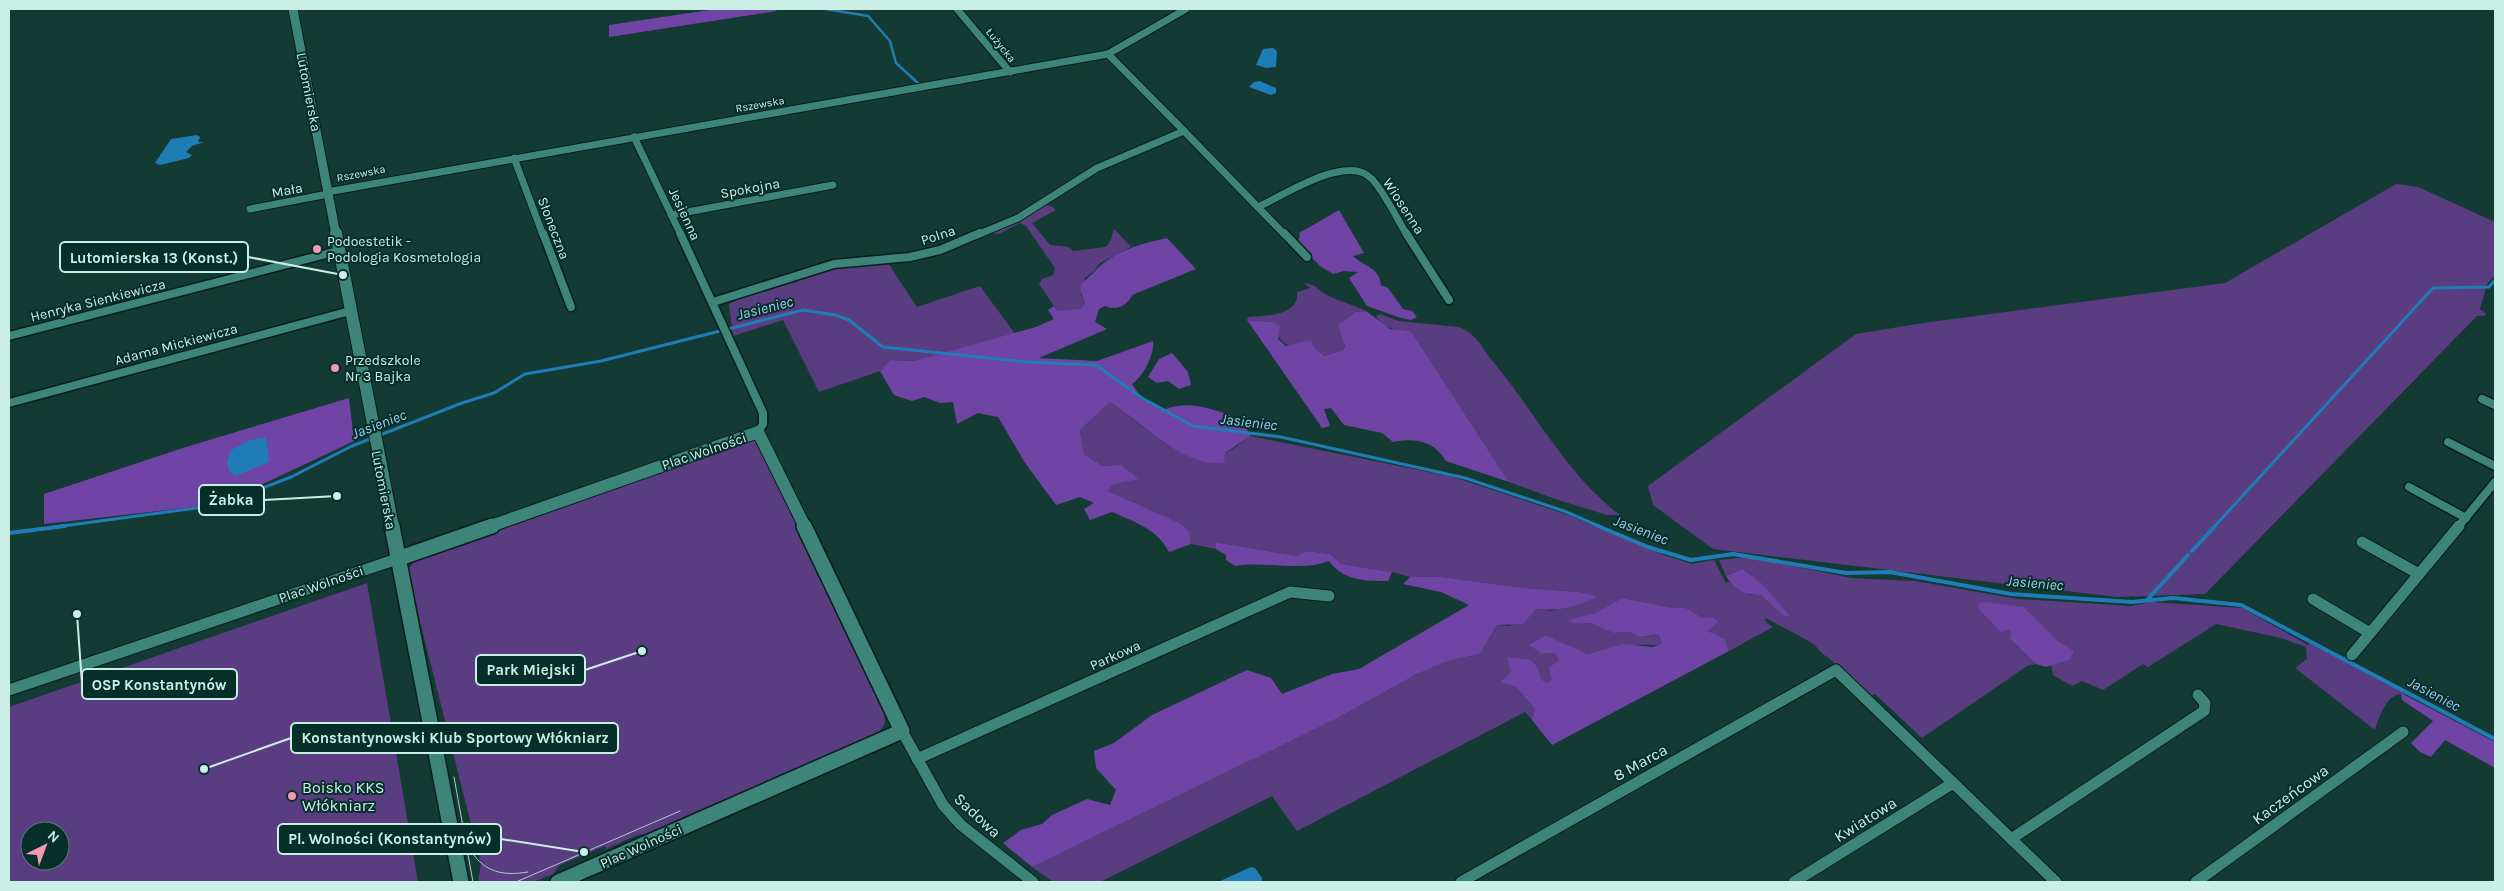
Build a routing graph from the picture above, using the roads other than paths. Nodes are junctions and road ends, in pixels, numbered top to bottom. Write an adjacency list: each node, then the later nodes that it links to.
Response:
1 (293, 9): 10 (main road, Lutomierska)
2 (957, 9): 5 (street, Łużycka)
3 (1186, 9): 4 (street, Rszewska)
4 (1108, 54): 5 (street, Rszewska); 6 (street)
5 (1010, 72): 7 (street, Rszewska)
6 (1184, 130): 11 (street); 17 (street, Polna)
7 (634, 137): 8 (street, Rszewska); 13 (street, Jesienna)
8 (514, 158): 10 (street, Rszewska); 18 (street, Słoneczna)
9 (833, 185): 13 (street, Spokojna)
10 (328, 193): 12 (street, Mała); 14 (main road, Lutomierska)
11 (1258, 207): 15 (street); 16 (street, Wiosenna)
12 (250, 209)
13 (671, 215): 17 (street, Jesienna)
14 (338, 251): 19 (main road, Lutomierska); 20 (street, Henryka Sienkiewicza)
15 (1307, 258)
16 (1449, 300)
17 (713, 302): 24 (street)
18 (571, 308)
19 (350, 311): 22 (street, Adama Mickiewicza); 31 (main road, Lutomierska)
20 (9, 336)
21 (2482, 399): 23 (street)
22 (9, 403)
23 (2495, 405)
24 (758, 432): 31 (main road, Plac Wolności); 39 (main road, Plac Wolności)
25 (2448, 442): 26 (street)
26 (2495, 466)
27 (2495, 482): 29 (street)
28 (2410, 487): 29 (street)
29 (2466, 518): 32 (street)
30 (2362, 542): 32 (street)
31 (397, 559): 37 (street, Plac Wolności); 44 (main road, Lutomierska)
32 (2419, 574): 35 (street)
33 (1329, 596): 41 (street, Parkowa)
34 (2313, 599): 35 (street)
35 (2370, 633): 36 (street)
36 (2352, 655)
37 (9, 690)
38 (2198, 695): 43 (street)
39 (902, 731): 41 (street, Sadowa); 45 (main road, Plac Wolności)
40 (2402, 732): 50 (street, Kaczeńcowa)
41 (917, 759): 46 (street, Sadowa)
42 (1953, 783): 43 (street); 47 (street, 8 Marca); 48 (street, Kwiatowa)
43 (2010, 839): 49 (street)
44 (461, 882)
45 (558, 882)
46 (1033, 882)
47 (1461, 882)
48 (1794, 882)
49 (2056, 882)
50 (2196, 882)

